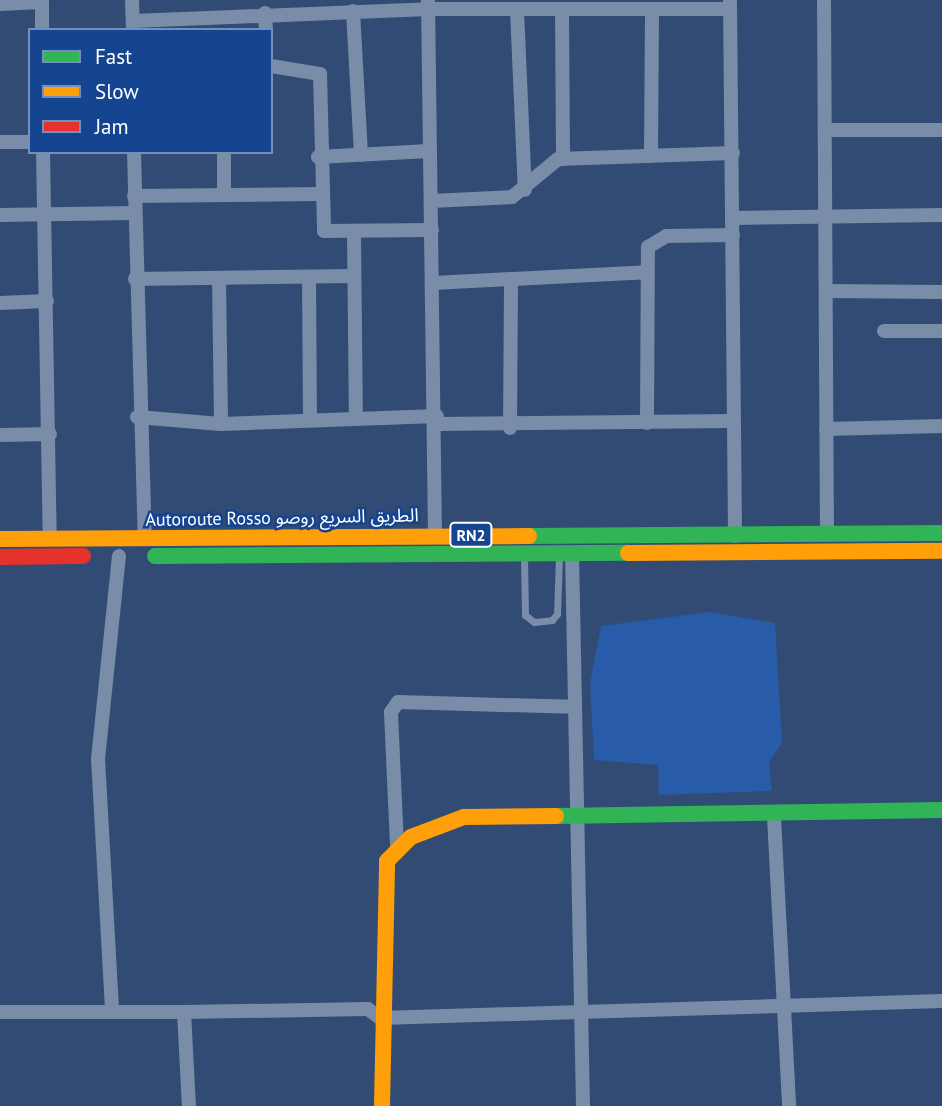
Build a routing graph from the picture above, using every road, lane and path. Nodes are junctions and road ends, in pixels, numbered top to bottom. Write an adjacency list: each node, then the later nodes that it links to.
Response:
1 (132, 0): 13 (street)
2 (824, 0): 17 (street)
3 (42, 1): 4 (street); 14 (street)
4 (0, 4)
5 (428, 4): 7 (street); 9 (street); 21 (street)
6 (730, 4): 8 (street); 22 (street)
7 (517, 10): 10 (street); 30 (street)
8 (652, 10): 10 (street); 27 (street)
9 (353, 11): 11 (street); 26 (street)
10 (562, 11): 29 (street)
11 (265, 13): 12 (street); 15 (street)
12 (221, 23): 13 (street)
13 (133, 25)
14 (42, 28)
15 (266, 28)
16 (273, 66): 28 (street)
17 (825, 130): 18 (street); 39 (street)
18 (942, 130)
19 (0, 142): 20 (street)
20 (28, 142)
21 (429, 150): 26 (street); 34 (street)
22 (733, 153): 27 (street); 40 (street)
23 (43, 154): 36 (street)
24 (134, 154): 33 (street)
25 (224, 154): 32 (street)
26 (361, 155): 28 (street)
27 (651, 156): 29 (street)
28 (318, 157): 31 (street)
29 (562, 159): 30 (street)
30 (525, 190): 34 (street)
31 (320, 194): 32 (street); 42 (street)
32 (224, 195): 33 (street)
33 (134, 196): 35 (street)
34 (431, 201): 41 (street)
35 (134, 213): 36 (street); 48 (street)
36 (46, 214): 37 (street); 53 (street)
37 (0, 215)
38 (942, 215): 39 (street)
39 (825, 217): 40 (street); 51 (street)
40 (734, 218): 43 (street)
41 (432, 230): 42 (street); 50 (street)
42 (354, 234): 45 (street)
43 (733, 235): 44 (street); 61 (street)
44 (647, 272): 49 (street); 63 (street)
45 (353, 276): 46 (street); 59 (street)
46 (309, 277): 47 (street); 58 (street)
47 (219, 278): 48 (street); 62 (street)
48 (135, 279): 57 (street)
49 (511, 279): 50 (street); 65 (street)
50 (433, 283): 60 (street)
51 (826, 290): 52 (street); 66 (street)
52 (942, 292)
53 (47, 301): 54 (street); 67 (street)
54 (0, 303)
55 (884, 331): 56 (street)
56 (942, 331)
57 (137, 417): 62 (street); 75 (street)
58 (310, 417): 59 (street); 62 (street)
59 (356, 417): 60 (street)
60 (437, 420): 65 (street); 70 (street)
61 (733, 421): 63 (street); 72 (street)
62 (221, 424)
63 (647, 424): 65 (street)
64 (942, 426): 66 (street)
65 (510, 428)
66 (826, 429): 71 (street)
67 (50, 434): 68 (street); 74 (street)
68 (0, 435)
69 (942, 533): 71 (main road, Autoroute Rosso الطريق السريع روصو / RN2)
70 (435, 535): 72 (main road, Autoroute Rosso الطريق السريع روصو / RN2); 75 (main road, Autoroute Rosso الطريق السريع روصو / RN2)
71 (827, 535): 72 (main road, Autoroute Rosso الطريق السريع روصو / RN2)
72 (735, 536)
73 (0, 539): 74 (main road, Autoroute Rosso الطريق السريع روصو / RN2)
74 (50, 539): 75 (main road, Autoroute Rosso الطريق السريع روصو / RN2)
75 (145, 539)
76 (942, 551): 78 (main road, Autoroute Rosso الطريق السريع روصو / RN2)
77 (524, 553): 78 (main road, Autoroute Rosso الطريق السريع روصو / RN2); 78 (lane); 79 (main road, Autoroute Rosso الطريق السريع روصو / RN2)
78 (565, 553): 81 (street)
79 (119, 556): 80 (main road, Autoroute Rosso الطريق السريع روصو / RN2); 87 (street)
80 (0, 557)
81 (572, 707): 84 (street); 85 (street)
82 (942, 810): 83 (main road)
83 (774, 817): 84 (main road); 88 (street)
84 (575, 819): 85 (main road); 91 (street)
85 (397, 845): 92 (main road)
86 (942, 1001): 88 (street)
87 (111, 1009): 89 (street); 90 (street)
88 (783, 1010): 91 (street); 96 (street)
89 (0, 1012)
90 (184, 1012): 92 (street); 93 (street)
91 (580, 1015): 92 (street); 95 (street)
92 (380, 1018): 94 (main road)
93 (189, 1106)
94 (382, 1106)
95 (583, 1106)
96 (789, 1106)

